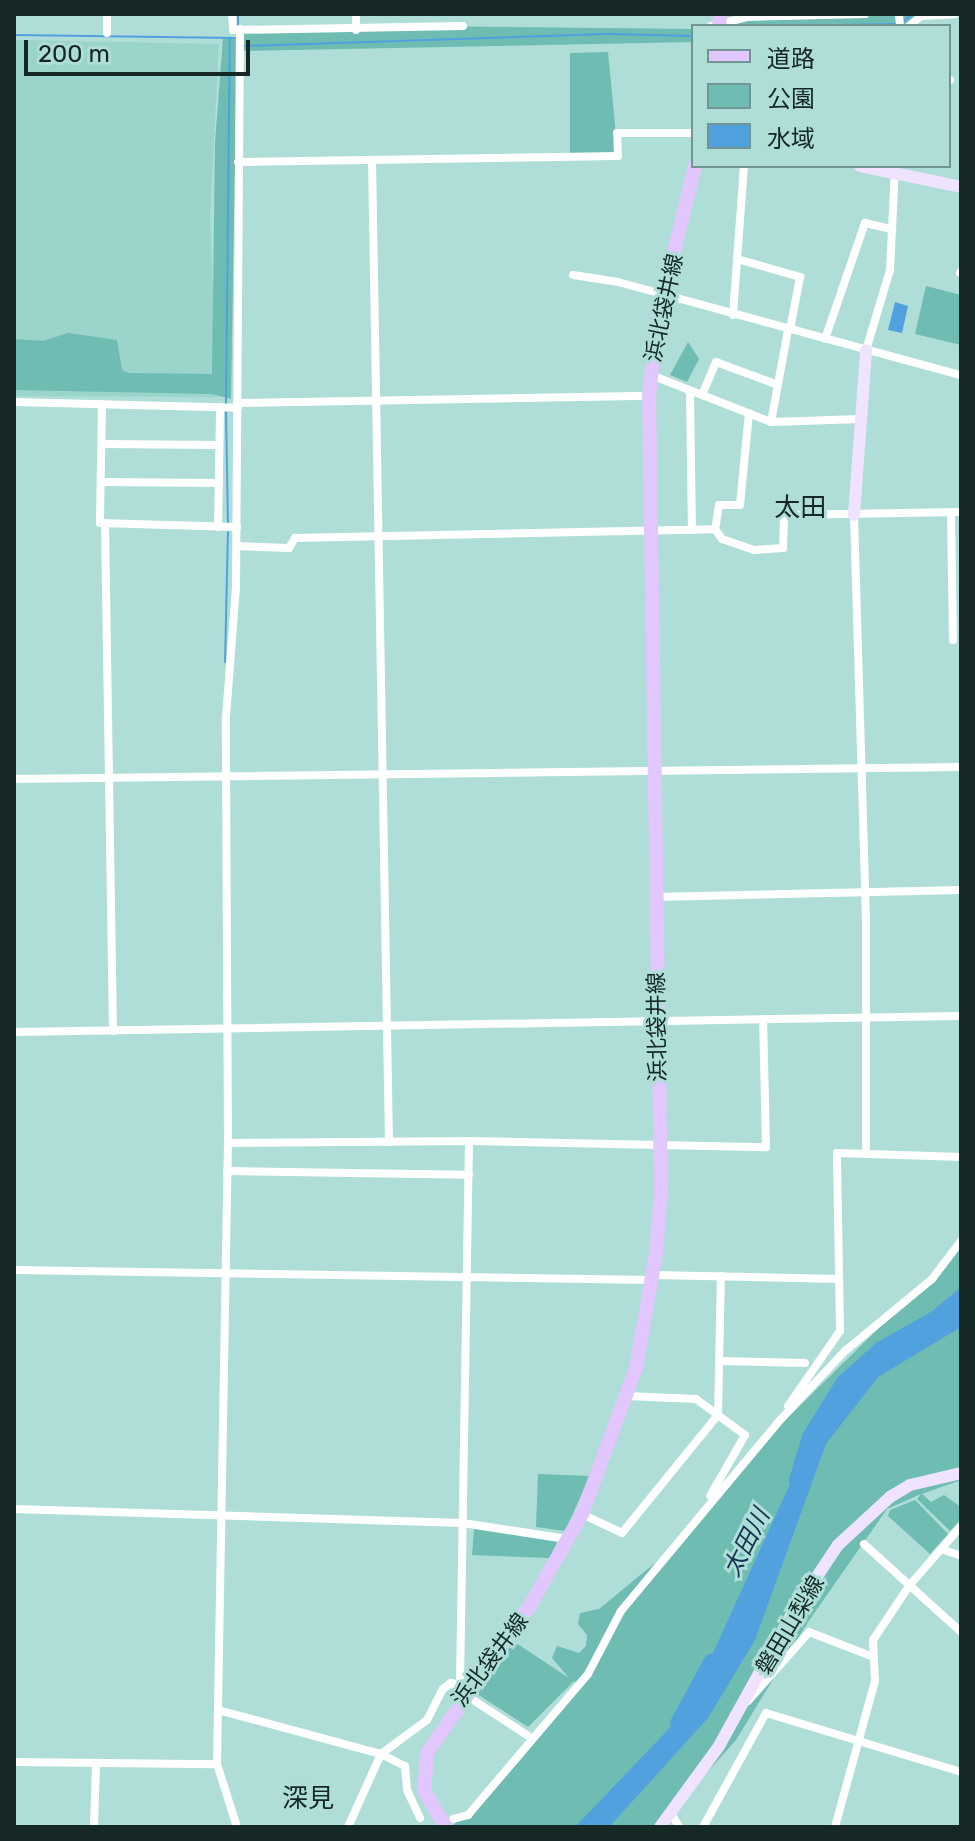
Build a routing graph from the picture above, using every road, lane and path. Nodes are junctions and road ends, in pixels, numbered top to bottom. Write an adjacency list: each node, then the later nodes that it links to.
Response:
1 (107, 14): 12 (street)
2 (232, 14): 10 (street)
3 (356, 14): 11 (street)
4 (845, 14): 5 (street); 7 (street)
5 (865, 14)
6 (955, 14): 8 (street)
7 (717, 22)
8 (911, 24)
9 (463, 26): 11 (street)
10 (240, 29): 11 (street); 15 (street)
11 (356, 30)
12 (107, 33)
13 (691, 133): 14 (street)
14 (372, 160): 15 (street); 34 (street)
15 (238, 162): 37 (street)
16 (695, 168): 23 (main road, 浜北袋井線)
17 (744, 168): 21 (street)
18 (895, 170): 19 (main road); 20 (street)
19 (961, 187)
20 (892, 229): 26 (street); 27 (street)
21 (737, 259): 24 (street); 25 (street)
22 (573, 275): 23 (street)
23 (665, 296): 24 (street); 28 (main road, 浜北袋井線)
24 (733, 315): 25 (street)
25 (789, 330): 26 (street); 30 (street)
26 (825, 339): 27 (street)
27 (866, 350): 29 (street); 40 (main road)
28 (650, 374): 31 (street); 33 (main road, 浜北袋井線)
29 (961, 375)
30 (778, 385): 32 (street); 41 (street)
31 (690, 391): 32 (street); 53 (street)
32 (702, 395): 39 (street)
33 (649, 396): 34 (street); 52 (main road, 浜北袋井線)
34 (376, 399): 37 (street); 54 (street)
35 (14, 402): 36 (street)
36 (102, 404): 38 (street); 42 (street)
37 (238, 405): 38 (street); 50 (street)
38 (220, 407): 43 (street)
39 (749, 413): 41 (street); 51 (street)
40 (861, 419): 41 (street); 47 (main road)
41 (771, 422)
42 (102, 444): 43 (street); 44 (street)
43 (219, 445): 45 (street)
44 (101, 482): 45 (street); 48 (street)
45 (219, 483): 49 (street)
46 (956, 513): 47 (street); 56 (street)
47 (854, 515): 51 (street); 58 (street)
48 (105, 523): 49 (street); 63 (street)
49 (218, 527): 50 (street)
50 (237, 527): 55 (street)
51 (715, 529): 53 (street)
52 (651, 530): 53 (street); 54 (street); 59 (main road, 浜北袋井線)
53 (692, 530)
54 (377, 536): 55 (street); 60 (street)
55 (237, 546): 62 (street)
56 (953, 640)
57 (961, 767): 58 (street)
58 (861, 769): 59 (street); 65 (street)
59 (655, 773): 60 (street); 66 (main road, 浜北袋井線)
60 (383, 778): 62 (street); 71 (street)
61 (14, 779): 63 (street)
62 (226, 779): 63 (street); 72 (street)
63 (109, 780): 73 (street)
64 (961, 890): 65 (street)
65 (864, 891): 66 (street); 68 (street)
66 (656, 897): 70 (main road, 浜北袋井線)
67 (961, 1016): 68 (street)
68 (865, 1017): 69 (street); 79 (street)
69 (763, 1019): 70 (street); 78 (street)
70 (656, 1021): 71 (street); 78 (main road, 浜北袋井線)
71 (387, 1026): 72 (street); 76 (street)
72 (226, 1029): 73 (street); 77 (street)
73 (113, 1031): 74 (street)
74 (14, 1032)
75 (469, 1141): 76 (street); 78 (street); 82 (street)
76 (389, 1142): 77 (street)
77 (228, 1143): 81 (street)
78 (659, 1147): 88 (main road, 浜北袋井線)
79 (866, 1153): 80 (street); 89 (street)
80 (961, 1157)
81 (227, 1171): 82 (street); 85 (street)
82 (469, 1175): 87 (street)
83 (961, 1241): 94 (street)
84 (14, 1270): 85 (street)
85 (225, 1274): 87 (street); 98 (street)
86 (721, 1276): 88 (street); 89 (street); 90 (street)
87 (468, 1278): 88 (street); 100 (street)
88 (652, 1278): 92 (main road, 浜北袋井線)
89 (839, 1279): 94 (street)
90 (719, 1361): 91 (street); 93 (street)
91 (805, 1363)
92 (627, 1396): 93 (street); 99 (main road, 浜北袋井線)
93 (718, 1415): 97 (street); 99 (street)
94 (782, 1418): 97 (street)
95 (961, 1473): 110 (main road, 磐田山梨線)
96 (14, 1509): 98 (street)
97 (702, 1511): 112 (street)
98 (221, 1512): 100 (street); 111 (street)
99 (582, 1514): 102 (main road, 浜北袋井線)
100 (463, 1523): 102 (street); 109 (street)
101 (961, 1526): 104 (street)
102 (569, 1539): 109 (main road, 浜北袋井線)
103 (864, 1544): 106 (street)
104 (941, 1549): 105 (street); 106 (street)
105 (961, 1556)
106 (909, 1586): 107 (street); 108 (street)
107 (961, 1632)
108 (871, 1656): 110 (street); 113 (street)
109 (464, 1689): 112 (street); 114 (street); 121 (main road, 浜北袋井線)
110 (743, 1706): 119 (main road, 磐田山梨線)
111 (218, 1710): 114 (street); 117 (street)
112 (533, 1739): 121 (street)
113 (859, 1741): 118 (street); 127 (street); 128 (street)
114 (381, 1754): 120 (street); 124 (street)
115 (14, 1762): 116 (street)
116 (96, 1763): 117 (street); 122 (street)
117 (217, 1764): 123 (street)
118 (961, 1772)
119 (671, 1813): 125 (main road, 磐田山梨線); 126 (street)
120 (420, 1818)
121 (446, 1824)
122 (94, 1827)
123 (237, 1827)
124 (348, 1827)
125 (660, 1827)
126 (679, 1827)
127 (703, 1827)
128 (835, 1827)

